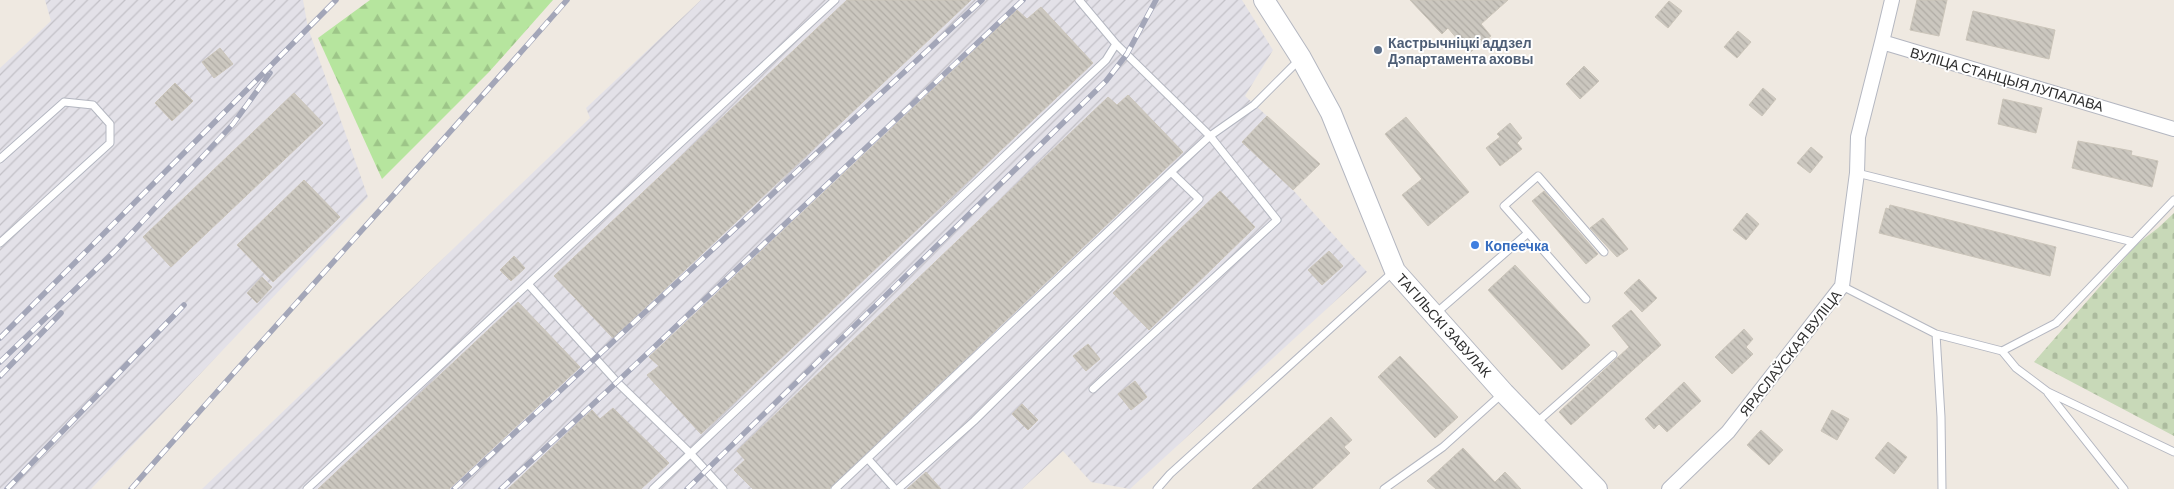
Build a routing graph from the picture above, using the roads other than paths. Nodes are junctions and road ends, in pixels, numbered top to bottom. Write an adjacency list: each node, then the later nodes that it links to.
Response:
1 (835, 0): 19 (lane)
2 (1079, 0): 6 (lane)
3 (1264, 0): 7 (main road, ТАГІЛЬСКІ ЗАВУЛАК)
4 (1892, 0): 5 (street)
5 (1882, 42): 8 (street, ВУЛІЦА СТАНЦЫЯ ЛУПАЛАВА); 12 (street, ЯРАСЛАЎСКАЯ ВУЛІЦА)
6 (1116, 44): 9 (lane); 31 (lane)
7 (1301, 58): 9 (lane); 18 (main road, ТАГІЛЬСКІ ЗАВУЛАК)
8 (2174, 129)
9 (1210, 136): 11 (lane); 26 (lane)
10 (0, 159): 16 (lane)
11 (1171, 172): 32 (lane); 37 (lane)
12 (1857, 173): 15 (lane); 20 (street, ЯРАСЛАЎСКАЯ ВУЛІЦА)
13 (2174, 200): 15 (lane)
14 (1528, 233): 17 (lane); 21 (lane); 22 (lane)
15 (2133, 242): 24 (lane)
16 (0, 243)
17 (1604, 252)
18 (1395, 270): 22 (main road, ТАГІЛЬСКІ ЗАВУЛАК); 38 (lane)
19 (528, 284): 31 (lane); 33 (lane)
20 (1842, 286): 23 (lane); 41 (street, ЯРАСЛАЎСКАЯ ВУЛІЦА)
21 (1586, 299)
22 (1434, 314): 28 (main road, ТАГІЛЬСКІ ЗАВУЛАК)
23 (1936, 334): 24 (lane); 42 (lane)
24 (2002, 351): 27 (lane)
25 (1613, 355): 29 (lane)
26 (1093, 389)
27 (2048, 392): 30 (lane); 43 (lane)
28 (1504, 393): 29 (main road, ТАГІЛЬСКІ ЗАВУЛАК); 39 (lane)
29 (1534, 425): 40 (main road, ТАГІЛЬСКІ ЗАВУЛАК)
30 (2174, 452)
31 (690, 453): 34 (lane); 35 (lane)
32 (868, 459): 36 (lane); 37 (lane)
33 (307, 489)
34 (653, 489)
35 (723, 489)
36 (835, 489)
37 (896, 489)
38 (1157, 489)
39 (1384, 489)
40 (1597, 489)
41 (1669, 489)
42 (1942, 489)
43 (2124, 489)

